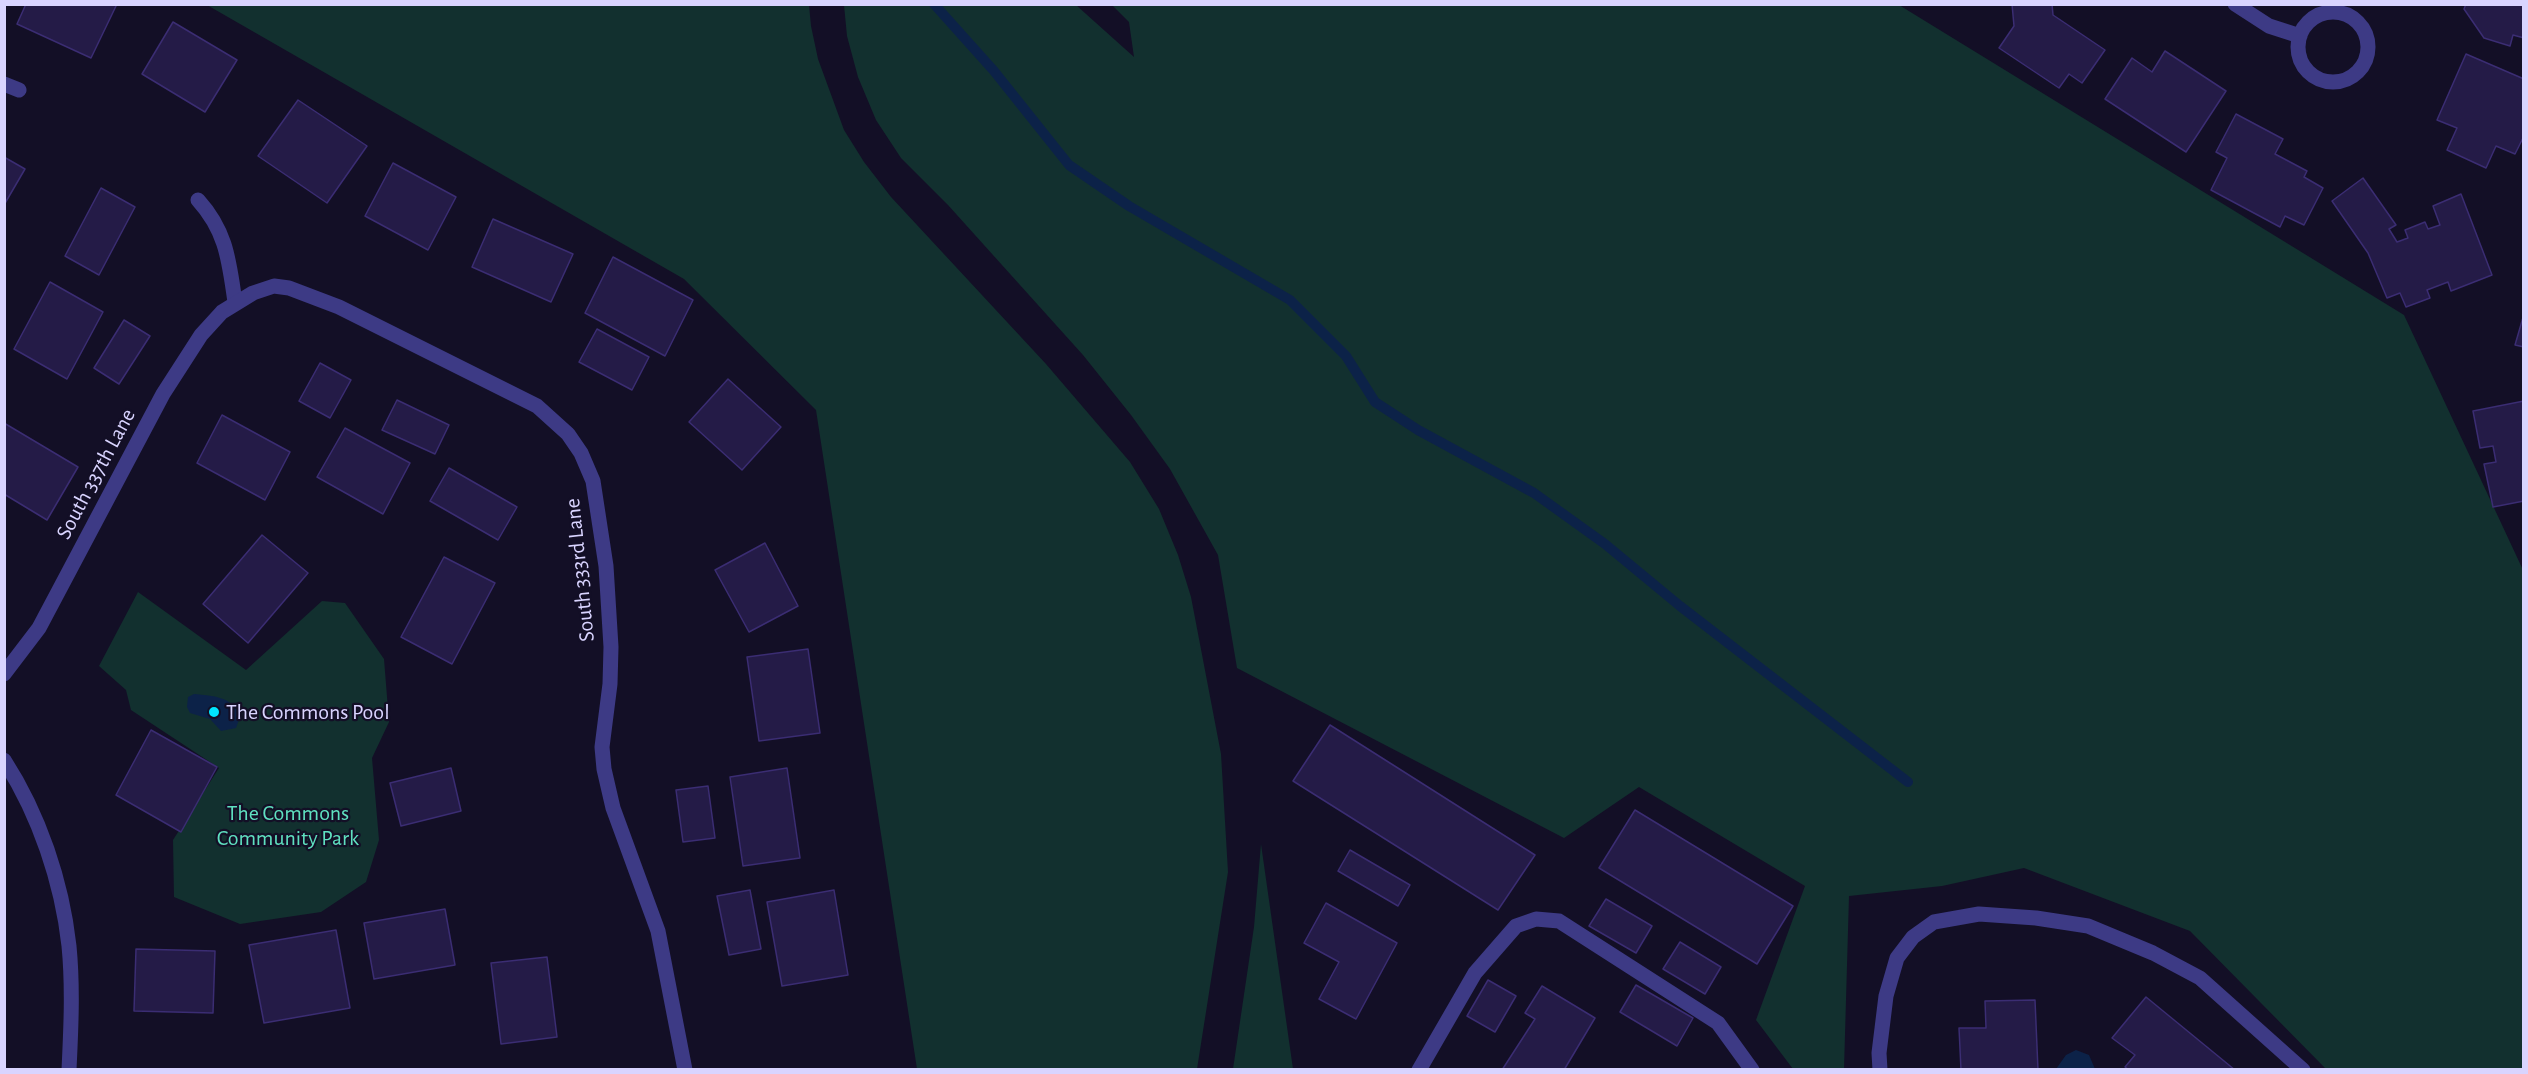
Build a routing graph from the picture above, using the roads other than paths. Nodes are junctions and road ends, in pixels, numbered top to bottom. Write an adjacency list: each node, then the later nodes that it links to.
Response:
1 (2235, 4): 2 (street)
2 (2300, 36): 2 (street)
3 (4, 84): 4 (street)
4 (19, 90)
5 (198, 200): 6 (street)
6 (235, 302): 7 (street, South 337th Lane); 10 (street, South 333rd Lane)
7 (4, 674)
8 (4, 760): 9 (street)
9 (69, 1070)
10 (685, 1070)
11 (1419, 1070): 12 (street)
12 (1752, 1070)
13 (1880, 1070): 14 (street)
14 (2303, 1070)

